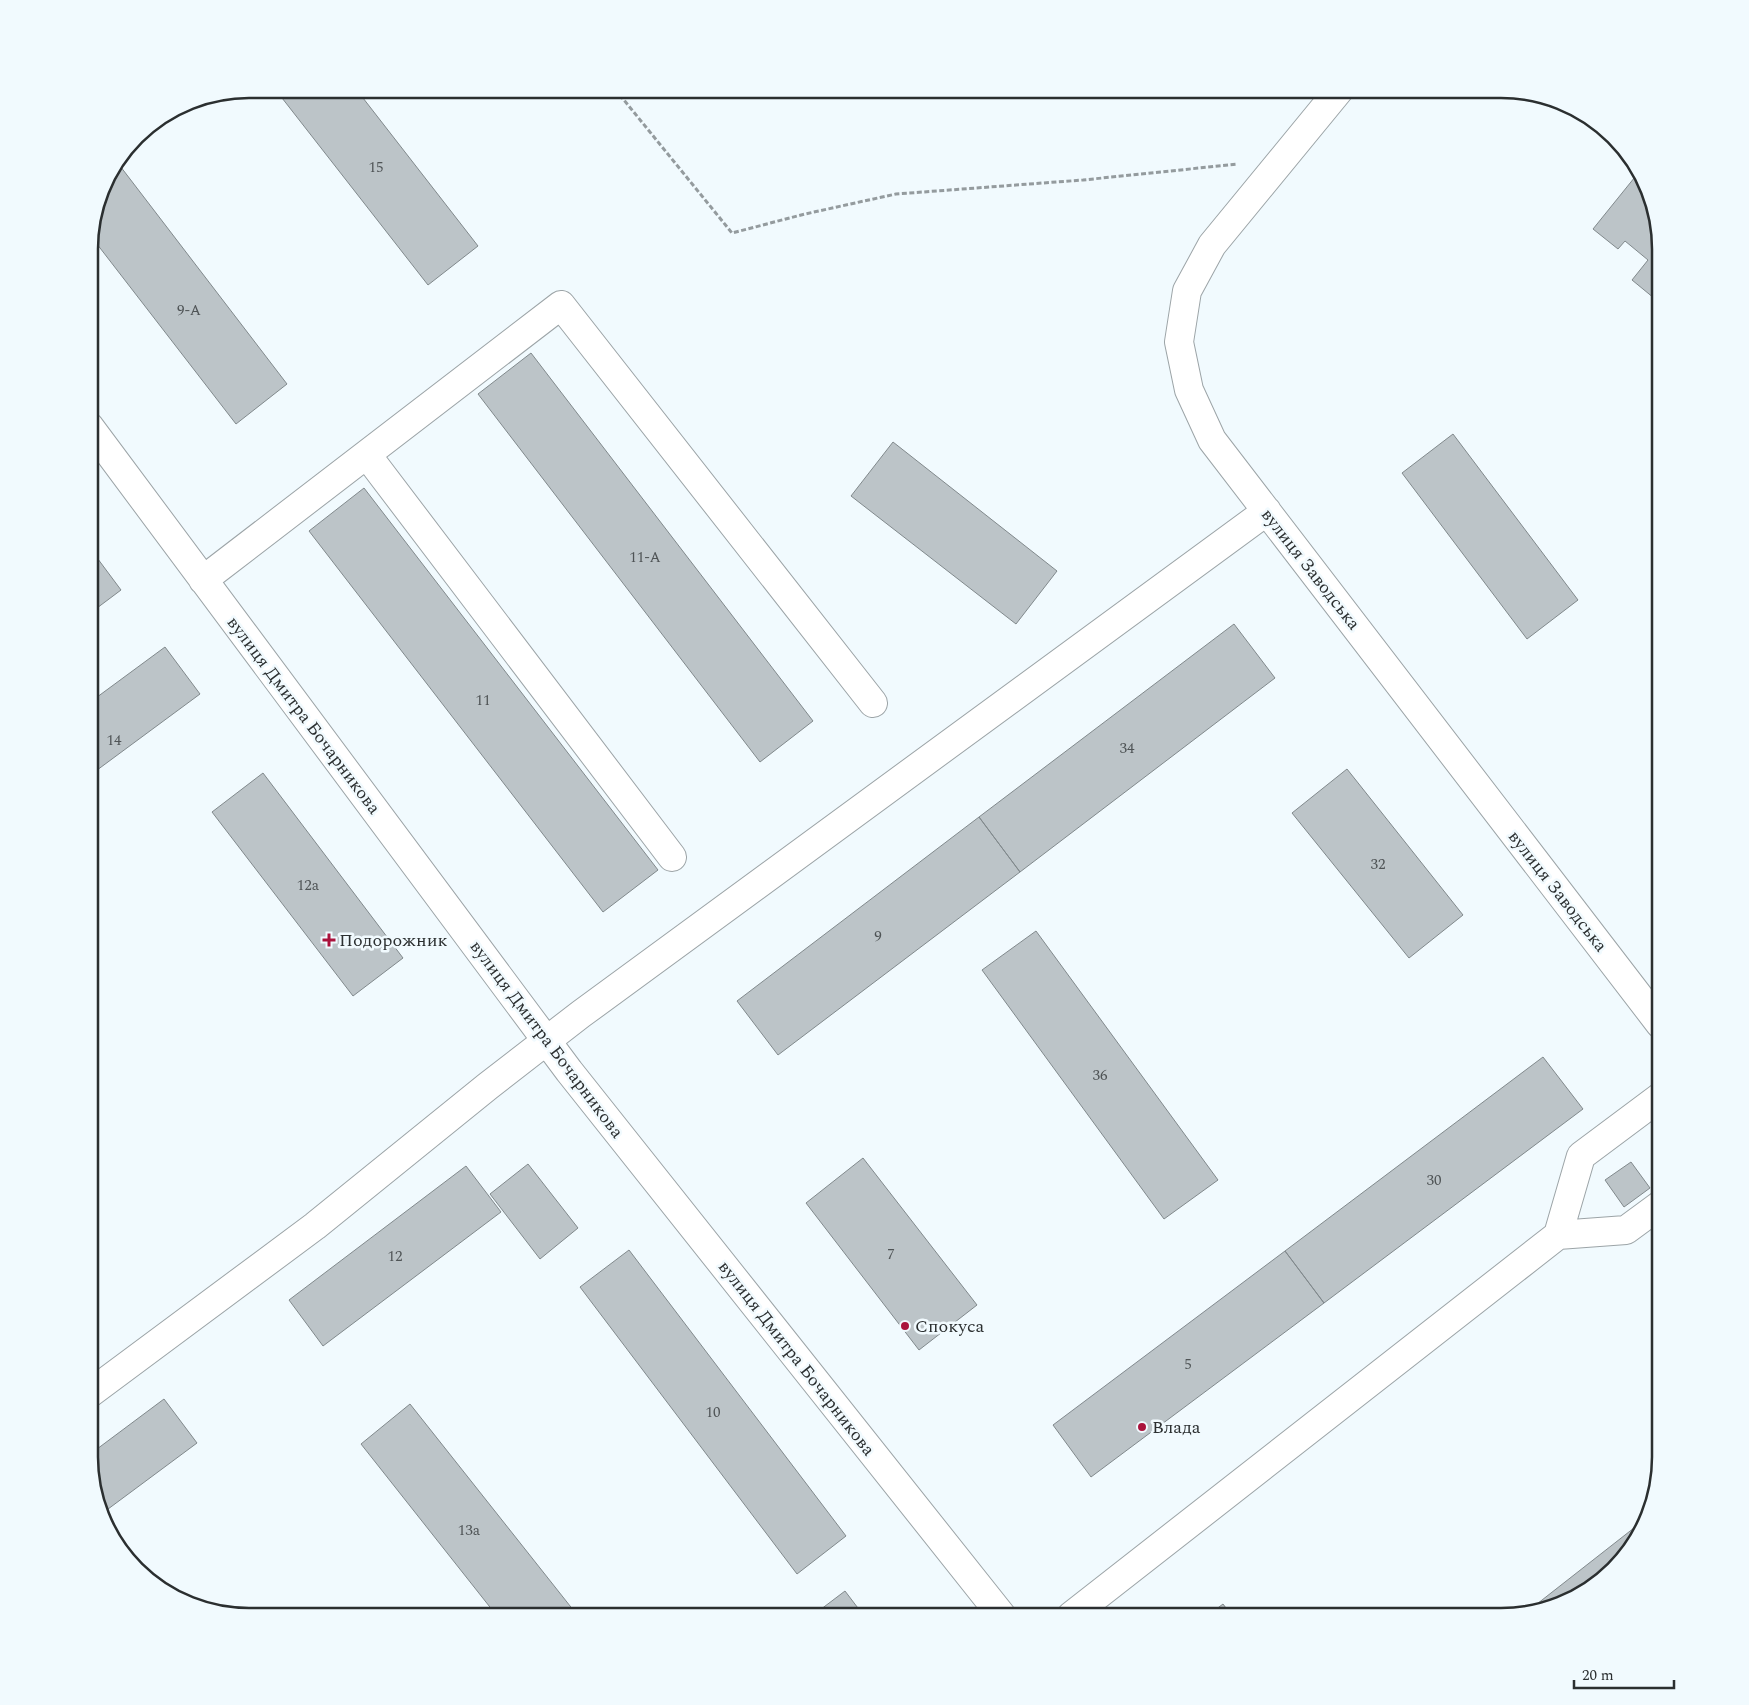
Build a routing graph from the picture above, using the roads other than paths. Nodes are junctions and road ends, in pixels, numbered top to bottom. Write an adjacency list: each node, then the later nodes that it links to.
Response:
1 (1333, 98): 4 (street, вулиця Заводська)
2 (98, 438): 5 (street, вулиця Дмитра Бочарникова)
3 (367, 455): 5 (street); 6 (street); 7 (street)
4 (1266, 511): 8 (street, вулиця Заводська); 9 (street)
5 (203, 580): 9 (street, вулиця Дмитра Бочарникова)
6 (873, 703)
7 (672, 857)
8 (1652, 1014)
9 (546, 1041): 13 (street); 14 (street, вулиця Дмитра Бочарникова)
10 (1652, 1103): 12 (street)
11 (1652, 1211): 12 (street)
12 (1558, 1235): 15 (street)
13 (98, 1387)
14 (996, 1608)
15 (1081, 1608)

